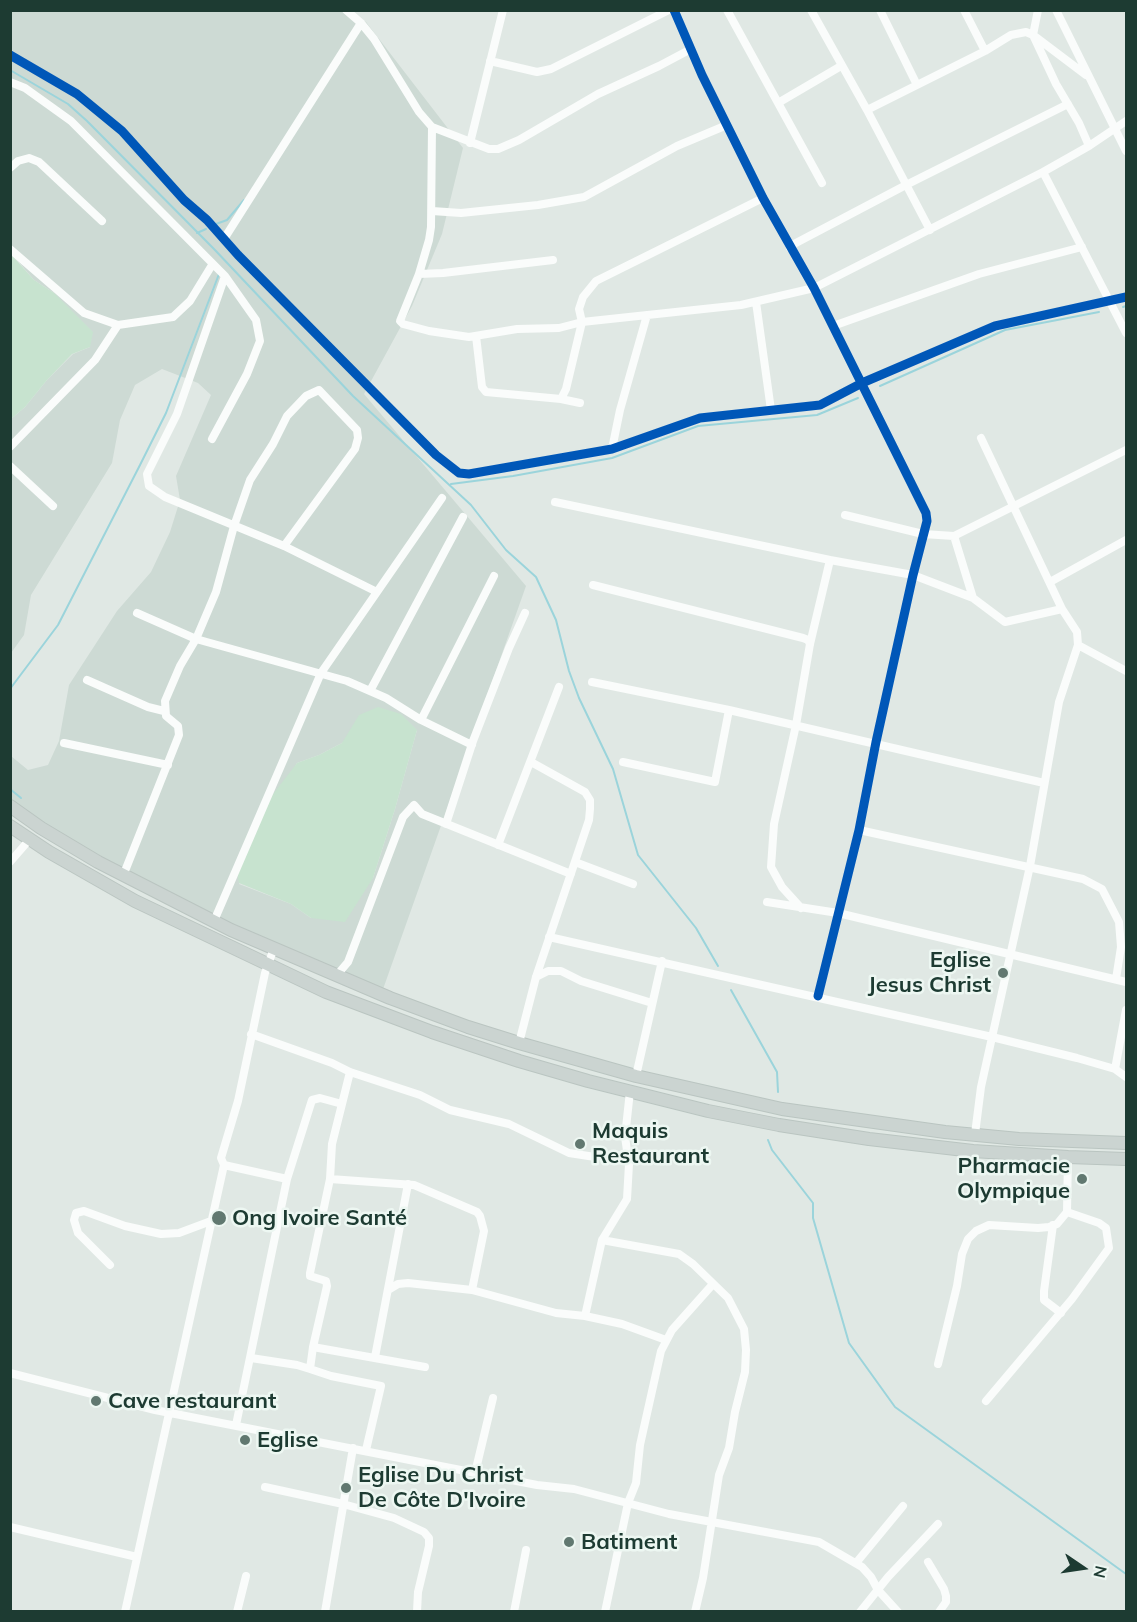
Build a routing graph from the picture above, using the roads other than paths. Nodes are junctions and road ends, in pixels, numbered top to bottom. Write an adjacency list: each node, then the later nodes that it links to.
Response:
1 (346, 10): 11 (street)
2 (503, 10): 16 (street)
3 (669, 10): 16 (street)
4 (674, 10): 13 (street)
5 (727, 10): 21 (street)
6 (812, 10): 17 (street)
7 (880, 10): 20 (street)
8 (964, 10): 14 (street)
9 (1038, 10): 12 (street)
10 (1056, 10): 18 (street)
11 (361, 23): 26 (street); 39 (street)
12 (1033, 35): 14 (street); 18 (street); 22 (street)
13 (691, 48): 25 (street); 28 (street)
14 (985, 51): 20 (street)
15 (10, 55): 39 (street)
16 (490, 61): 28 (street)
17 (841, 66): 21 (street); 23 (street)
18 (1089, 78): 27 (street)
19 (10, 82): 44 (street)
20 (916, 85): 23 (street)
21 (778, 103): 33 (street)
22 (1068, 104): 29 (street); 34 (street)
23 (867, 110): 34 (street)
24 (1126, 120): 27 (street)
25 (727, 125): 35 (street); 36 (street)
26 (432, 127): 28 (street); 36 (street)
27 (1115, 127): 29 (street); 30 (street)
28 (470, 143)
29 (1089, 146): 32 (street)
30 (1126, 151)
31 (10, 168): 37 (street)
32 (1043, 172): 38 (street); 40 (street)
33 (822, 183)
34 (906, 185): 38 (street); 42 (street)
35 (764, 198): 42 (street); 52 (street)
36 (432, 211): 45 (street)
37 (102, 221)
38 (930, 230): 47 (street)
39 (224, 239): 64 (street)
40 (1082, 247): 49 (street); 54 (street)
41 (10, 249): 53 (street)
42 (790, 249): 47 (street)
43 (553, 260): 45 (street)
44 (212, 265): 46 (street); 53 (street)
45 (419, 274): 56 (street)
46 (225, 276): 62 (street); 73 (street)
47 (814, 288): 50 (street); 54 (street)
48 (1126, 297): 49 (street)
49 (1109, 300): 55 (street); 57 (street)
50 (756, 302): 51 (street); 60 (street)
51 (648, 315): 52 (street); 64 (street)
52 (582, 322): 56 (street); 58 (street)
53 (118, 325): 63 (street)
54 (833, 326): 57 (street)
55 (1126, 333)
56 (477, 336): 58 (street)
57 (862, 383): 60 (street); 74 (street)
58 (561, 399): 59 (street)
59 (580, 403)
60 (771, 410): 64 (street)
61 (981, 438): 70 (street)
62 (212, 439)
63 (10, 447)
64 (612, 449)
65 (1126, 450): 70 (street)
66 (10, 466): 69 (street)
67 (442, 498): 83 (street)
68 (555, 502): 78 (street)
69 (53, 506)
70 (1015, 507): 75 (street); 81 (street)
71 (845, 515): 74 (street)
72 (463, 517): 96 (street)
73 (234, 526): 77 (street); 77 (street); 88 (street)
74 (923, 534): 75 (street); 79 (street)
75 (954, 536): 84 (street)
76 (1126, 540): 81 (street)
77 (284, 546): 83 (street)
78 (830, 560): 79 (street); 89 (street)
79 (913, 574): 84 (street); 101 (street)
80 (494, 576): 99 (street)
81 (1050, 582): 85 (street)
82 (593, 585): 89 (street)
83 (377, 592): 92 (street)
84 (973, 598): 85 (street)
85 (1062, 609): 90 (street)
86 (137, 613): 88 (street)
87 (525, 614): 103 (street)
88 (196, 639): 92 (street); 98 (street)
89 (810, 644): 100 (street)
90 (1078, 645): 91 (street); 107 (street)
91 (1126, 670)
92 (321, 673): 96 (street); 123 (street)
93 (87, 680): 98 (street)
94 (592, 682): 97 (street)
95 (559, 687): 104 (street)
96 (370, 691): 99 (street)
97 (729, 710): 100 (street); 105 (street)
98 (164, 711): 106 (street)
99 (421, 720): 103 (street)
100 (796, 725): 101 (street); 121 (street)
101 (876, 742): 107 (street); 111 (street)
102 (64, 743): 106 (street)
103 (472, 745): 109 (street)
104 (531, 762): 113 (street); 115 (street)
105 (624, 762)
106 (168, 765): 118 (street)
107 (1044, 783): 116 (street)
108 (10, 806): 118 (main road)
109 (446, 824): 113 (street); 129 (street)
110 (10, 826): 112 (main road)
111 (859, 830): 116 (street); 122 (street)
112 (30, 839): 114 (street); 128 (main road)
113 (498, 845): 117 (street)
114 (10, 862)
115 (575, 862): 117 (street); 119 (street)
116 (1030, 866): 126 (street); 131 (street)
117 (571, 874): 124 (street)
118 (123, 876): 123 (main road)
119 (633, 884)
120 (767, 902): 121 (street)
121 (801, 908): 122 (street)
122 (838, 913): 126 (street); 133 (street)
123 (214, 921): 125 (main road)
124 (549, 937): 127 (street); 130 (street)
125 (274, 948): 128 (street); 129 (main road)
126 (1010, 954): 131 (street); 137 (street)
127 (662, 962): 133 (street); 134 (street)
128 (267, 964): 136 (street); 143 (main road)
129 (337, 975): 138 (main road)
130 (536, 977): 134 (street); 138 (street)
131 (1116, 979): 132 (street)
132 (1126, 982)
133 (818, 996): 137 (street)
134 (652, 1003): 141 (street)
135 (1126, 1010): 139 (street)
136 (251, 1034): 140 (street); 150 (street)
137 (992, 1037): 139 (street); 145 (street)
138 (519, 1043): 141 (main road)
139 (1115, 1069): 142 (street)
140 (350, 1072): 144 (street); 147 (street)
141 (636, 1076): 145 (main road)
142 (1126, 1077)
143 (630, 1091): 148 (main road); 157 (street)
144 (342, 1104): 151 (street); 152 (street)
145 (975, 1134): 146 (main road)
146 (1126, 1143)
147 (595, 1157)
148 (1068, 1157): 149 (main road); 154 (street)
149 (1126, 1159)
150 (224, 1165): 151 (street); 155 (street)
151 (287, 1179): 167 (street)
152 (330, 1179): 153 (street); 165 (street)
153 (408, 1184): 160 (street); 161 (street)
154 (1066, 1212): 156 (street); 162 (street)
155 (211, 1221): 158 (street); 174 (street)
156 (1053, 1225): 162 (street); 168 (street)
157 (602, 1240): 159 (street); 163 (street)
158 (110, 1265)
159 (713, 1284): 164 (street); 183 (street)
160 (388, 1290): 161 (street); 166 (street)
161 (472, 1290): 163 (street)
162 (1061, 1312): 173 (street)
163 (585, 1316): 164 (street)
164 (666, 1340): 180 (street)
165 (313, 1347): 166 (street); 170 (street)
166 (375, 1357): 169 (street)
167 (251, 1358): 170 (street); 175 (street)
168 (938, 1364)
169 (425, 1367)
170 (310, 1369): 177 (street)
171 (10, 1373): 174 (street)
172 (493, 1398): 178 (street)
173 (986, 1401)
174 (169, 1412): 175 (street); 187 (street)
175 (236, 1425): 176 (street)
176 (353, 1448): 177 (street); 181 (street)
177 (366, 1450): 178 (street)
178 (475, 1473): 180 (street)
179 (265, 1487): 181 (street)
180 (628, 1503): 183 (street); 197 (street)
181 (343, 1504): 194 (street); 195 (street)
182 (903, 1506): 189 (street)
183 (711, 1523): 189 (street); 198 (street)
184 (938, 1524): 191 (street)
185 (10, 1527): 187 (street)
186 (526, 1550): 196 (street)
187 (137, 1557): 192 (street)
188 (928, 1562): 201 (street)
189 (856, 1563): 191 (street)
190 (246, 1576): 193 (street)
191 (878, 1590): 199 (street); 200 (street)
192 (125, 1611)
193 (237, 1611)
194 (325, 1611)
195 (417, 1611)
196 (514, 1611)
197 (605, 1611)
198 (695, 1611)
199 (860, 1611)
200 (898, 1611)
201 (939, 1611)

